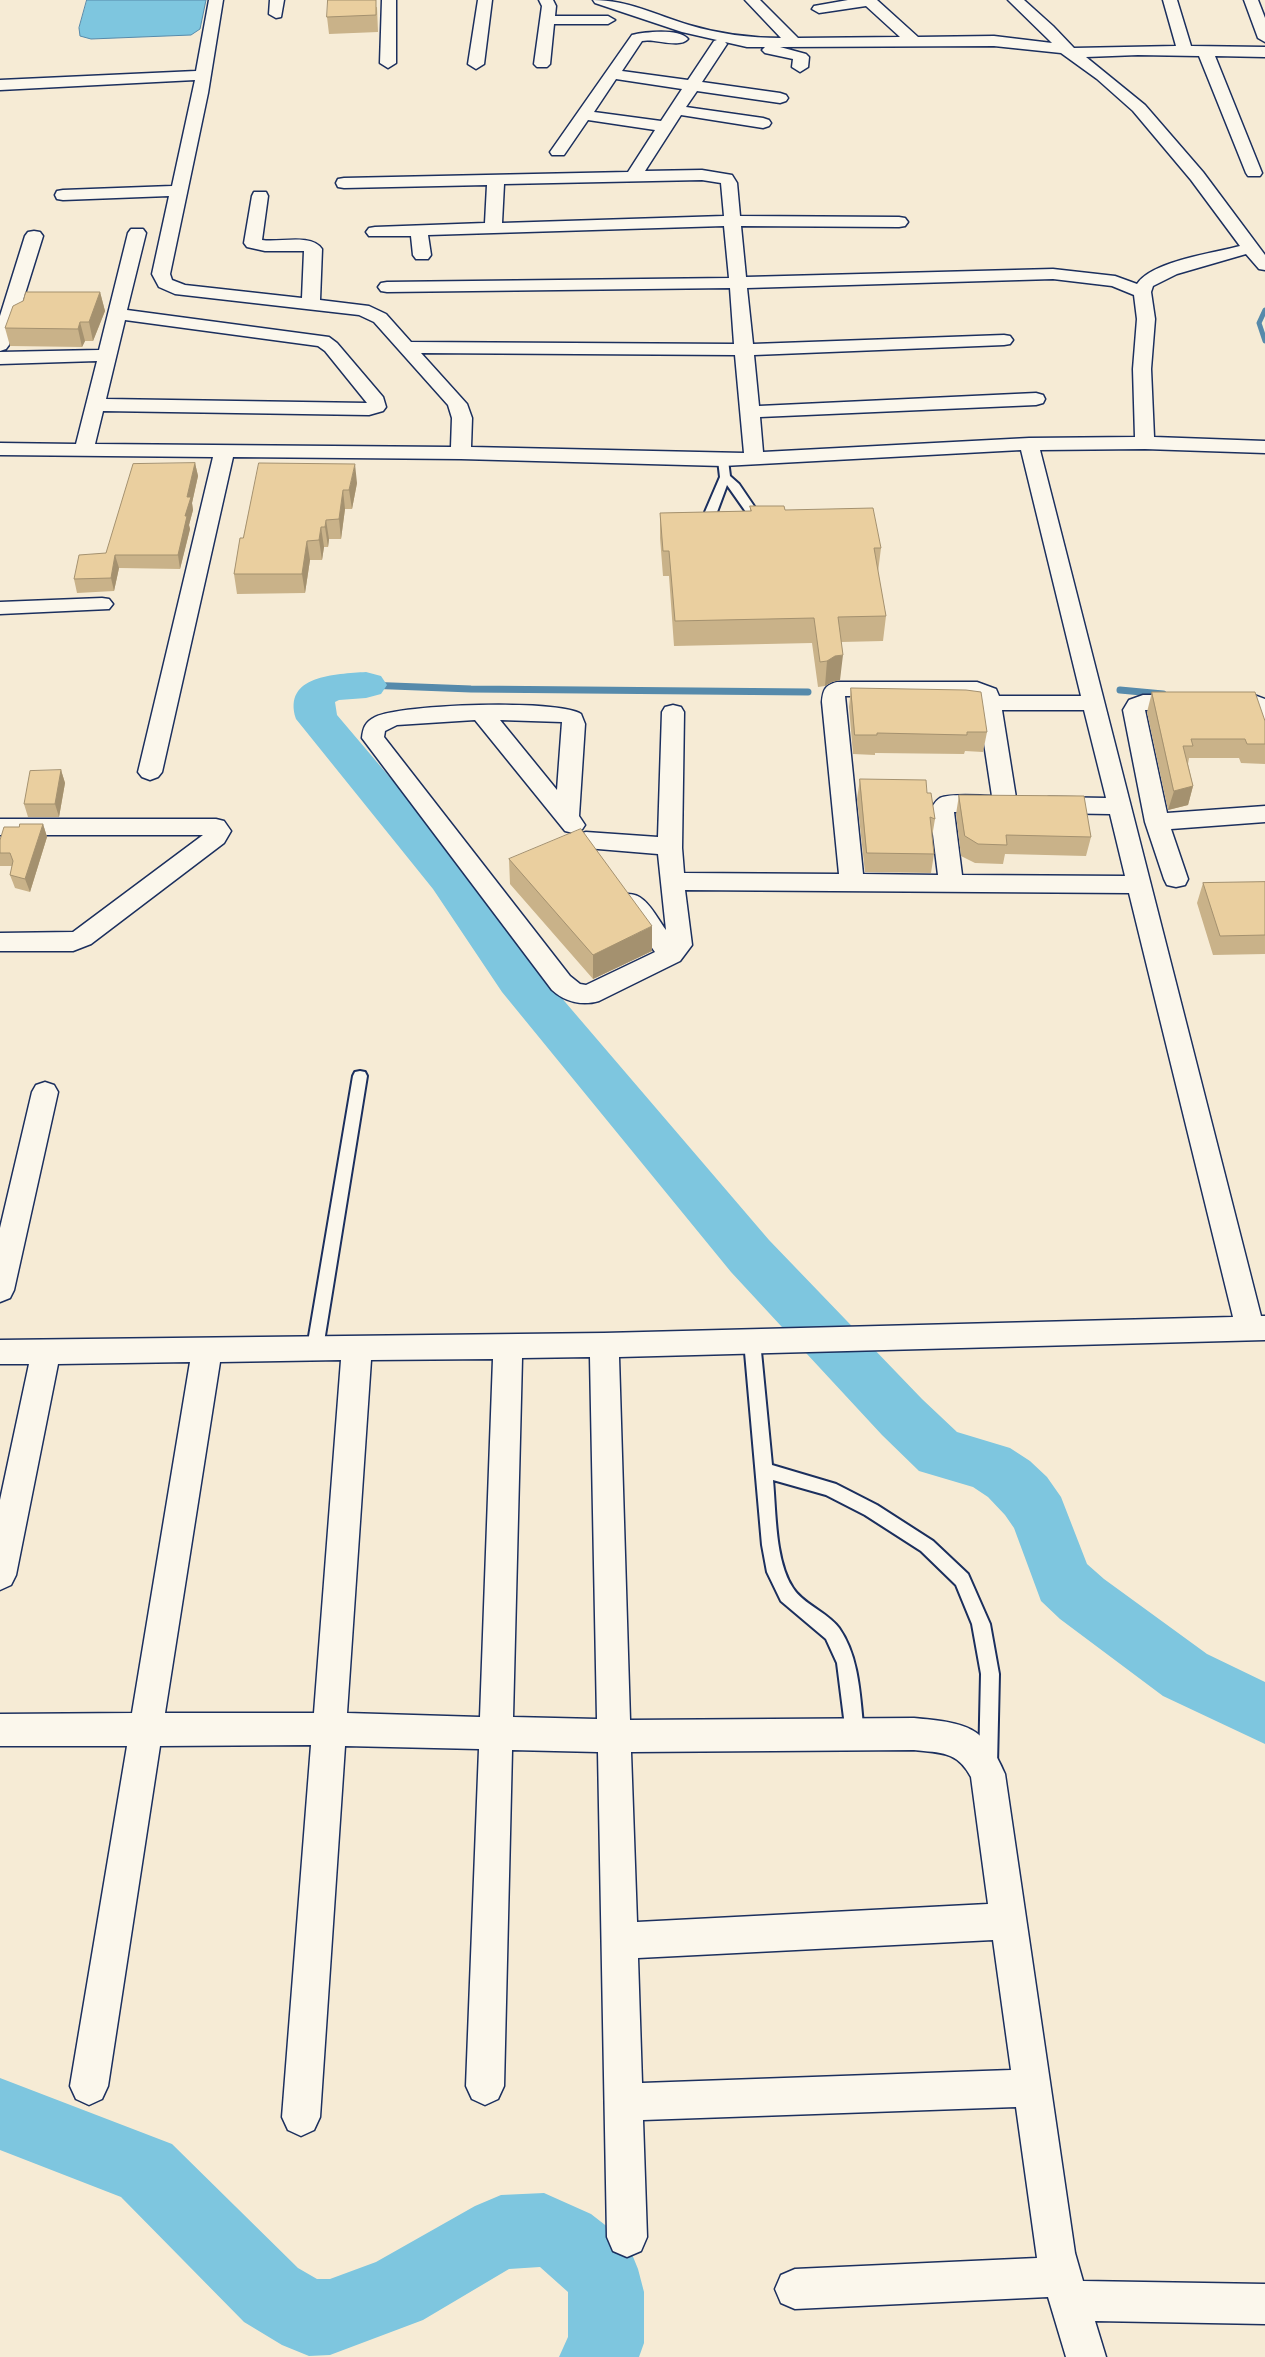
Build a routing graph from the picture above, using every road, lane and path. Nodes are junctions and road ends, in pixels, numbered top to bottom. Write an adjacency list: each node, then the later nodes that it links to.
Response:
1 (216, 0): 27 (street)
2 (389, 0): 22 (street)
3 (485, 0): 23 (street)
4 (546, 0): 12 (street)
5 (600, 0): 16 (street)
6 (752, 0): 16 (street)
7 (1015, 0): 19 (street)
8 (1170, 0): 18 (street)
9 (1250, 0): 14 (street)
10 (868, 1): 11 (street); 15 (street)
11 (819, 9)
12 (547, 20): 13 (street); 24 (street)
13 (608, 20)
14 (1265, 38)
15 (913, 41): 16 (street); 19 (street)
16 (794, 43)
17 (719, 44): 25 (street); 26 (street); 29 (street)
18 (1185, 50): 19 (street); 20 (street)
19 (1068, 51): 51 (street)
20 (1205, 51): 21 (street); 36 (street)
21 (1265, 52)
22 (388, 63)
23 (476, 64)
24 (542, 64)
25 (800, 67)
26 (612, 74): 29 (street); 32 (street)
27 (203, 75): 28 (street); 40 (street)
28 (0, 85)
29 (693, 85): 30 (street); 31 (street)
30 (780, 98)
31 (677, 110): 33 (street); 34 (street)
32 (584, 115): 34 (street); 35 (street)
33 (763, 123)
34 (666, 127): 37 (street)
35 (558, 152)
36 (1254, 173)
37 (633, 177): 38 (street); 43 (street)
38 (496, 180): 39 (street); 45 (street)
39 (344, 183)
40 (179, 191): 41 (street); 55 (street)
41 (62, 195)
42 (260, 196): 55 (street)
43 (732, 221): 44 (street); 45 (street); 52 (street)
44 (899, 222)
45 (493, 228): 46 (street)
46 (419, 230): 47 (street); 50 (street)
47 (375, 232)
48 (137, 234): 56 (street)
49 (34, 236): 58 (street)
50 (422, 255)
51 (1259, 256): 54 (street)
52 (738, 284): 53 (street); 54 (street); 60 (street)
53 (387, 287)
54 (1142, 292): 66 (street)
55 (311, 304): 59 (street)
56 (118, 314): 61 (street); 64 (street)
57 (1004, 340): 60 (street)
58 (0, 345)
59 (405, 347): 60 (street); 72 (street)
60 (744, 350): 65 (street)
61 (107, 355): 62 (street); 64 (street)
62 (0, 358)
63 (1036, 400): 65 (street)
64 (96, 405): 70 (street)
65 (749, 412): 73 (street)
66 (1145, 443): 67 (street); 68 (street)
67 (1029, 444): 73 (street); 76 (street)
68 (1265, 447)
69 (0, 449): 70 (street)
70 (84, 450): 71 (street)
71 (224, 452): 72 (street); 81 (street)
72 (461, 453): 73 (street)
73 (754, 459)
74 (102, 604): 75 (street)
75 (0, 608)
76 (1094, 703): 77 (street); 83 (street)
77 (989, 704): 84 (street); 94 (street)
78 (480, 712): 86 (street); 86 (street); 99 (street)
79 (673, 712): 90 (street)
80 (1265, 724): 82 (street)
81 (150, 772)
82 (1152, 787): 83 (street); 87 (street)
83 (1117, 796): 84 (street); 96 (street)
84 (1005, 804): 95 (street)
85 (1265, 814): 87 (street)
86 (567, 818): 89 (street)
87 (1157, 822): 92 (street)
88 (0, 827): 98 (street)
89 (586, 840): 90 (street); 91 (street)
90 (670, 848): 93 (street)
91 (603, 863)
92 (1176, 879)
93 (672, 881): 94 (street); 99 (street)
94 (852, 882): 95 (street)
95 (951, 883): 96 (street)
96 (1139, 885): 103 (street)
97 (620, 886): 99 (street)
98 (0, 942)
99 (670, 955)
100 (360, 1076): 107 (lane)
101 (45, 1092): 102 (street)
102 (0, 1290)
103 (1257, 1328): 104 (street)
104 (766, 1341): 105 (street); 112 (lane)
105 (604, 1345): 106 (street); 119 (street)
106 (508, 1346): 108 (street); 117 (street)
107 (316, 1348): 108 (street); 109 (street)
108 (357, 1348): 116 (street)
109 (207, 1350): 111 (street); 115 (street)
110 (0, 1352): 111 (street)
111 (46, 1352): 113 (street)
112 (764, 1470): 118 (lane); 120 (lane)
113 (0, 1575)
114 (0, 1730): 115 (street)
115 (146, 1730): 116 (street); 123 (street)
116 (329, 1730): 117 (street); 127 (street)
117 (496, 1734): 119 (street); 124 (street)
118 (855, 1734): 119 (street); 120 (street)
119 (614, 1736): 122 (street)
120 (988, 1774): 121 (street)
121 (1008, 1921): 122 (street); 125 (street)
122 (620, 1941): 126 (street)
123 (89, 2086)
124 (485, 2086)
125 (1032, 2088): 126 (street); 130 (street)
126 (624, 2102): 128 (street)
127 (301, 2117)
128 (627, 2237)
129 (795, 2289): 130 (street)
130 (1064, 2289): 131 (street); 132 (street)
131 (1265, 2304)
132 (1086, 2357)

